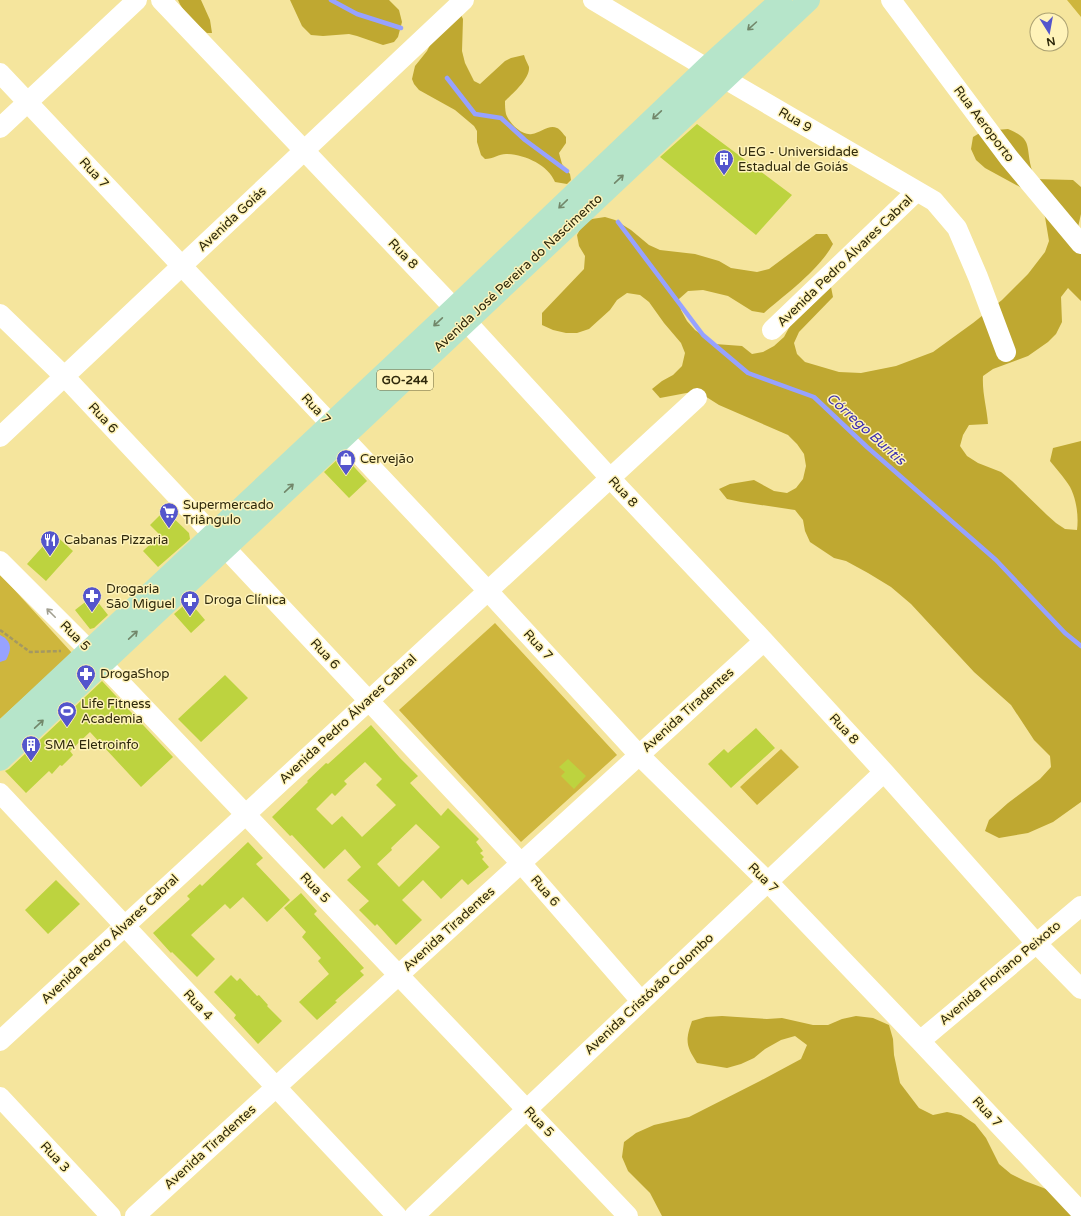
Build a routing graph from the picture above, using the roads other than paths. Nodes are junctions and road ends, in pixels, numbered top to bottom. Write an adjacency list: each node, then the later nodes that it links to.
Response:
1 (137, 0): 11 (street)
2 (161, 0): 13 (street, Rua 8)
3 (464, 0): 13 (street, Avenida Goiás)
4 (593, 0): 8 (street, Rua 9)
5 (781, 0): 8 (main road, Avenida José Pereira do Nascimento / GO-244, one-way to 8)
6 (809, 0): 10 (main road, Avenida José Pereira do Nascimento / GO-244)
7 (896, 2): 16 (street, Rua Aeroporto)
8 (706, 68): 10 (street, Rua 9); 14 (main road, Avenida José Pereira do Nascimento / GO-244, one-way to 14)
9 (0, 73): 11 (street, Rua 7)
10 (725, 79): 14 (main road, Avenida José Pereira do Nascimento / GO-244, one-way to 10); 15 (street, Rua 9)
11 (27, 102): 12 (street); 17 (street, Rua 7)
12 (0, 128)
13 (304, 150): 17 (street, Avenida Goiás); 19 (street, Rua 8)
14 (595, 187): 19 (main road, Avenida José Pereira do Nascimento / GO-244)
15 (917, 191): 20 (street, Avenida Pedro Álvares Cabral); 21 (street, Rua 9)
16 (1080, 240)
17 (182, 266): 22 (street, Avenida Goiás); 24 (street, Rua 7)
18 (0, 314): 22 (street, Rua 6)
19 (460, 315): 24 (main road, Avenida José Pereira do Nascimento / GO-244); 26 (street, Rua 8)
20 (772, 330)
21 (1006, 352)
22 (65, 377): 25 (street, Avenida Goiás); 27 (street, Rua 6)
23 (697, 398): 26 (street, Avenida Pedro Álvares Cabral)
24 (336, 431): 27 (main road, Avenida José Pereira do Nascimento / GO-244); 29 (street, Rua 7)
25 (0, 437)
26 (610, 478): 29 (street, Avenida Pedro Álvares Cabral); 30 (street, Rua 8)
27 (219, 541): 31 (main road, Avenida José Pereira do Nascimento / GO-244); 32 (street, Rua 6)
28 (0, 561): 31 (street, Rua 5, one-way to 28)
29 (488, 591): 32 (street, Avenida Pedro Álvares Cabral); 34 (street, Rua 7)
30 (764, 641): 34 (street, Avenida Tiradentes); 36 (street, Rua 8)
31 (95, 657): 33 (main road, Avenida José Pereira do Nascimento / GO-244); 35 (main road, Avenida José Pereira do Nascimento / GO-244, one-way to 31); 38 (street, Rua 5)
32 (369, 701): 38 (street, Avenida Pedro Álvares Cabral); 39 (street, Rua 6)
33 (0, 734)
34 (639, 755): 39 (street, Avenida Tiradentes); 40 (street, Rua 7)
35 (0, 760)
36 (884, 772): 40 (street, Avenida Cristóvão Colombo); 43 (street, Rua 8)
37 (0, 793): 42 (street, Rua 4)
38 (245, 814): 42 (street, Avenida Pedro Álvares Cabral); 44 (street, Rua 5)
39 (521, 863): 44 (street, Avenida Tiradentes); 46 (street, Rua 6)
40 (768, 882): 46 (street, Avenida Cristóvão Colombo); 48 (street, Rua 7)
41 (1081, 906): 43 (street, Avenida Floriano Peixoto)
42 (124, 926): 47 (street, Avenida Pedro Álvares Cabral); 49 (street, Rua 4)
43 (1036, 943): 45 (street, Rua 8); 48 (street, Avenida Floriano Peixoto)
44 (398, 975): 49 (street, Avenida Tiradentes); 51 (street, Rua 5)
45 (1081, 989)
46 (641, 1001): 51 (street, Avenida Cristóvão Colombo)
47 (0, 1040)
48 (920, 1040): 52 (street, Rua 7)
49 (276, 1087): 54 (street, Avenida Tiradentes); 55 (street, Rua 4)
50 (0, 1097): 53 (street, Rua 3)
51 (527, 1109): 56 (street, Avenida Cristóvão Colombo); 57 (street, Rua 5)
52 (1081, 1212)
53 (111, 1216)
54 (135, 1216)
55 (396, 1216)
56 (414, 1216)
57 (628, 1216)

